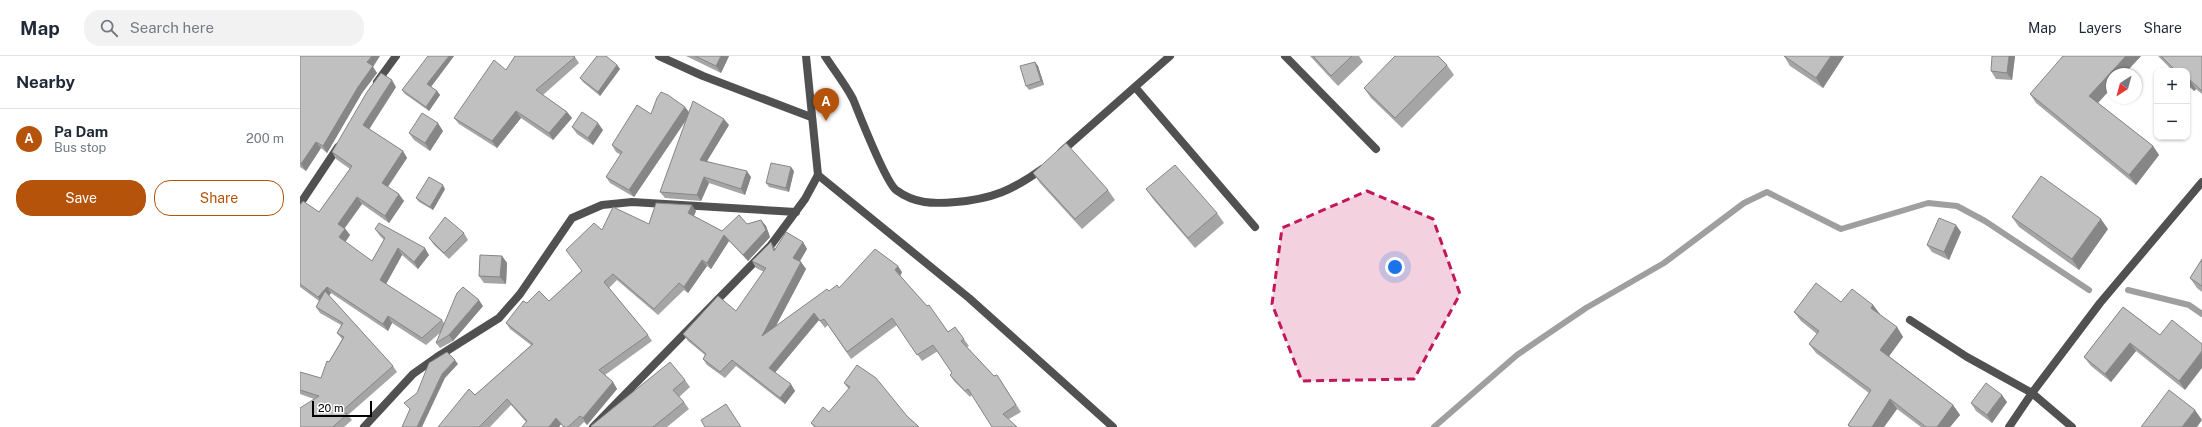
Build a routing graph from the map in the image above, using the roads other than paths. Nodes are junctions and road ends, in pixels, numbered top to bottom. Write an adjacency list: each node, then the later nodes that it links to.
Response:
1 (396, 56): 8 (street)
2 (660, 56): 9 (street)
3 (806, 56): 9 (street)
4 (824, 56): 7 (street)
5 (1170, 56): 7 (street)
6 (1285, 56): 11 (street)
7 (1135, 87): 16 (street)
8 (371, 90)
9 (811, 117): 12 (street)
10 (342, 142): 14 (street)
11 (1376, 149)
12 (818, 175): 15 (street); 21 (street)
13 (2202, 182): 18 (street)
14 (300, 204)
15 (796, 212): 19 (street); 20 (street)
16 (1255, 227)
17 (1910, 320): 18 (street)
18 (2032, 393): 22 (street); 23 (street)
19 (364, 427)
20 (593, 427)
21 (1113, 427)
22 (2009, 427)
23 (2072, 427)

